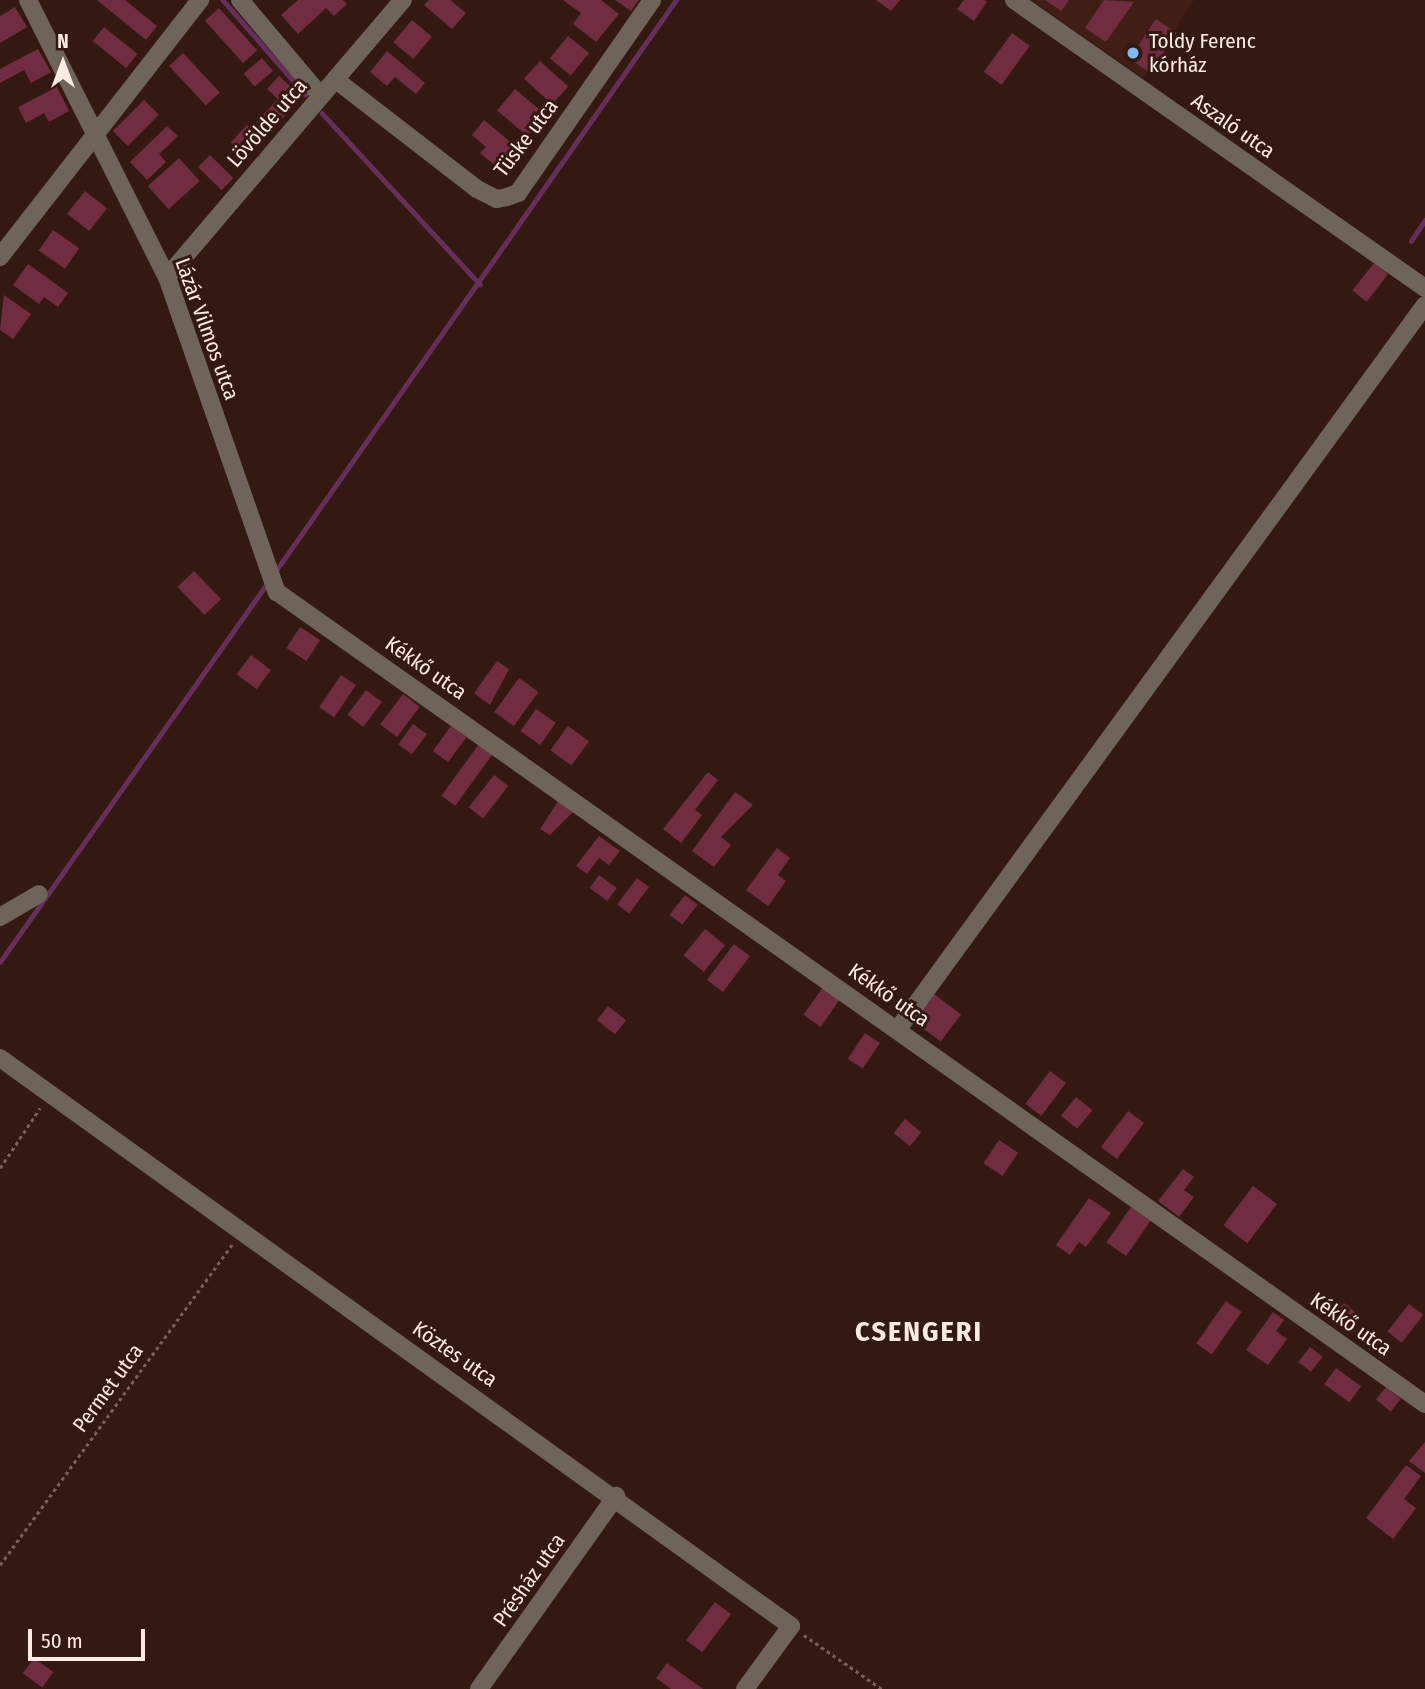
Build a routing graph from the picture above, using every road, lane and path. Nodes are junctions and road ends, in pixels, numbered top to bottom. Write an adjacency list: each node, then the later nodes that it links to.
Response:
1 (28, 0): 9 (street, Lázár Vilmos utca)
2 (200, 0): 9 (street)
3 (240, 0): 8 (street)
4 (403, 0): 7 (street, Lövölde utca)
5 (652, 0): 7 (street, Tüske utca)
6 (1014, 0): 12 (street, Aszaló utca)
7 (336, 80): 8 (street, Lövölde utca)
8 (320, 95): 11 (street, Lövölde utca)
9 (95, 137): 10 (street); 11 (street, Lázár Vilmos utca)
10 (0, 257)
11 (167, 277): 14 (street, Lázár Vilmos utca)
12 (1425, 288)
13 (1425, 305): 17 (street)
14 (325, 625): 17 (street, Kékkő utca)
15 (39, 894): 16 (street)
16 (0, 917)
17 (898, 1029): 22 (street, Kékkő utca)
18 (0, 1058): 19 (street, Köztes utca)
19 (50, 1093): 20 (path); 21 (street, Köztes utca)
20 (0, 1168)
21 (242, 1230): 23 (street, Köztes utca); 24 (path, Permet utca)
22 (1425, 1404)
23 (617, 1496): 25 (street, Köztes utca); 26 (street, Présház utca)
24 (0, 1565)
25 (791, 1626): 27 (street); 28 (path)
26 (479, 1689)
27 (745, 1689)
28 (882, 1689)

